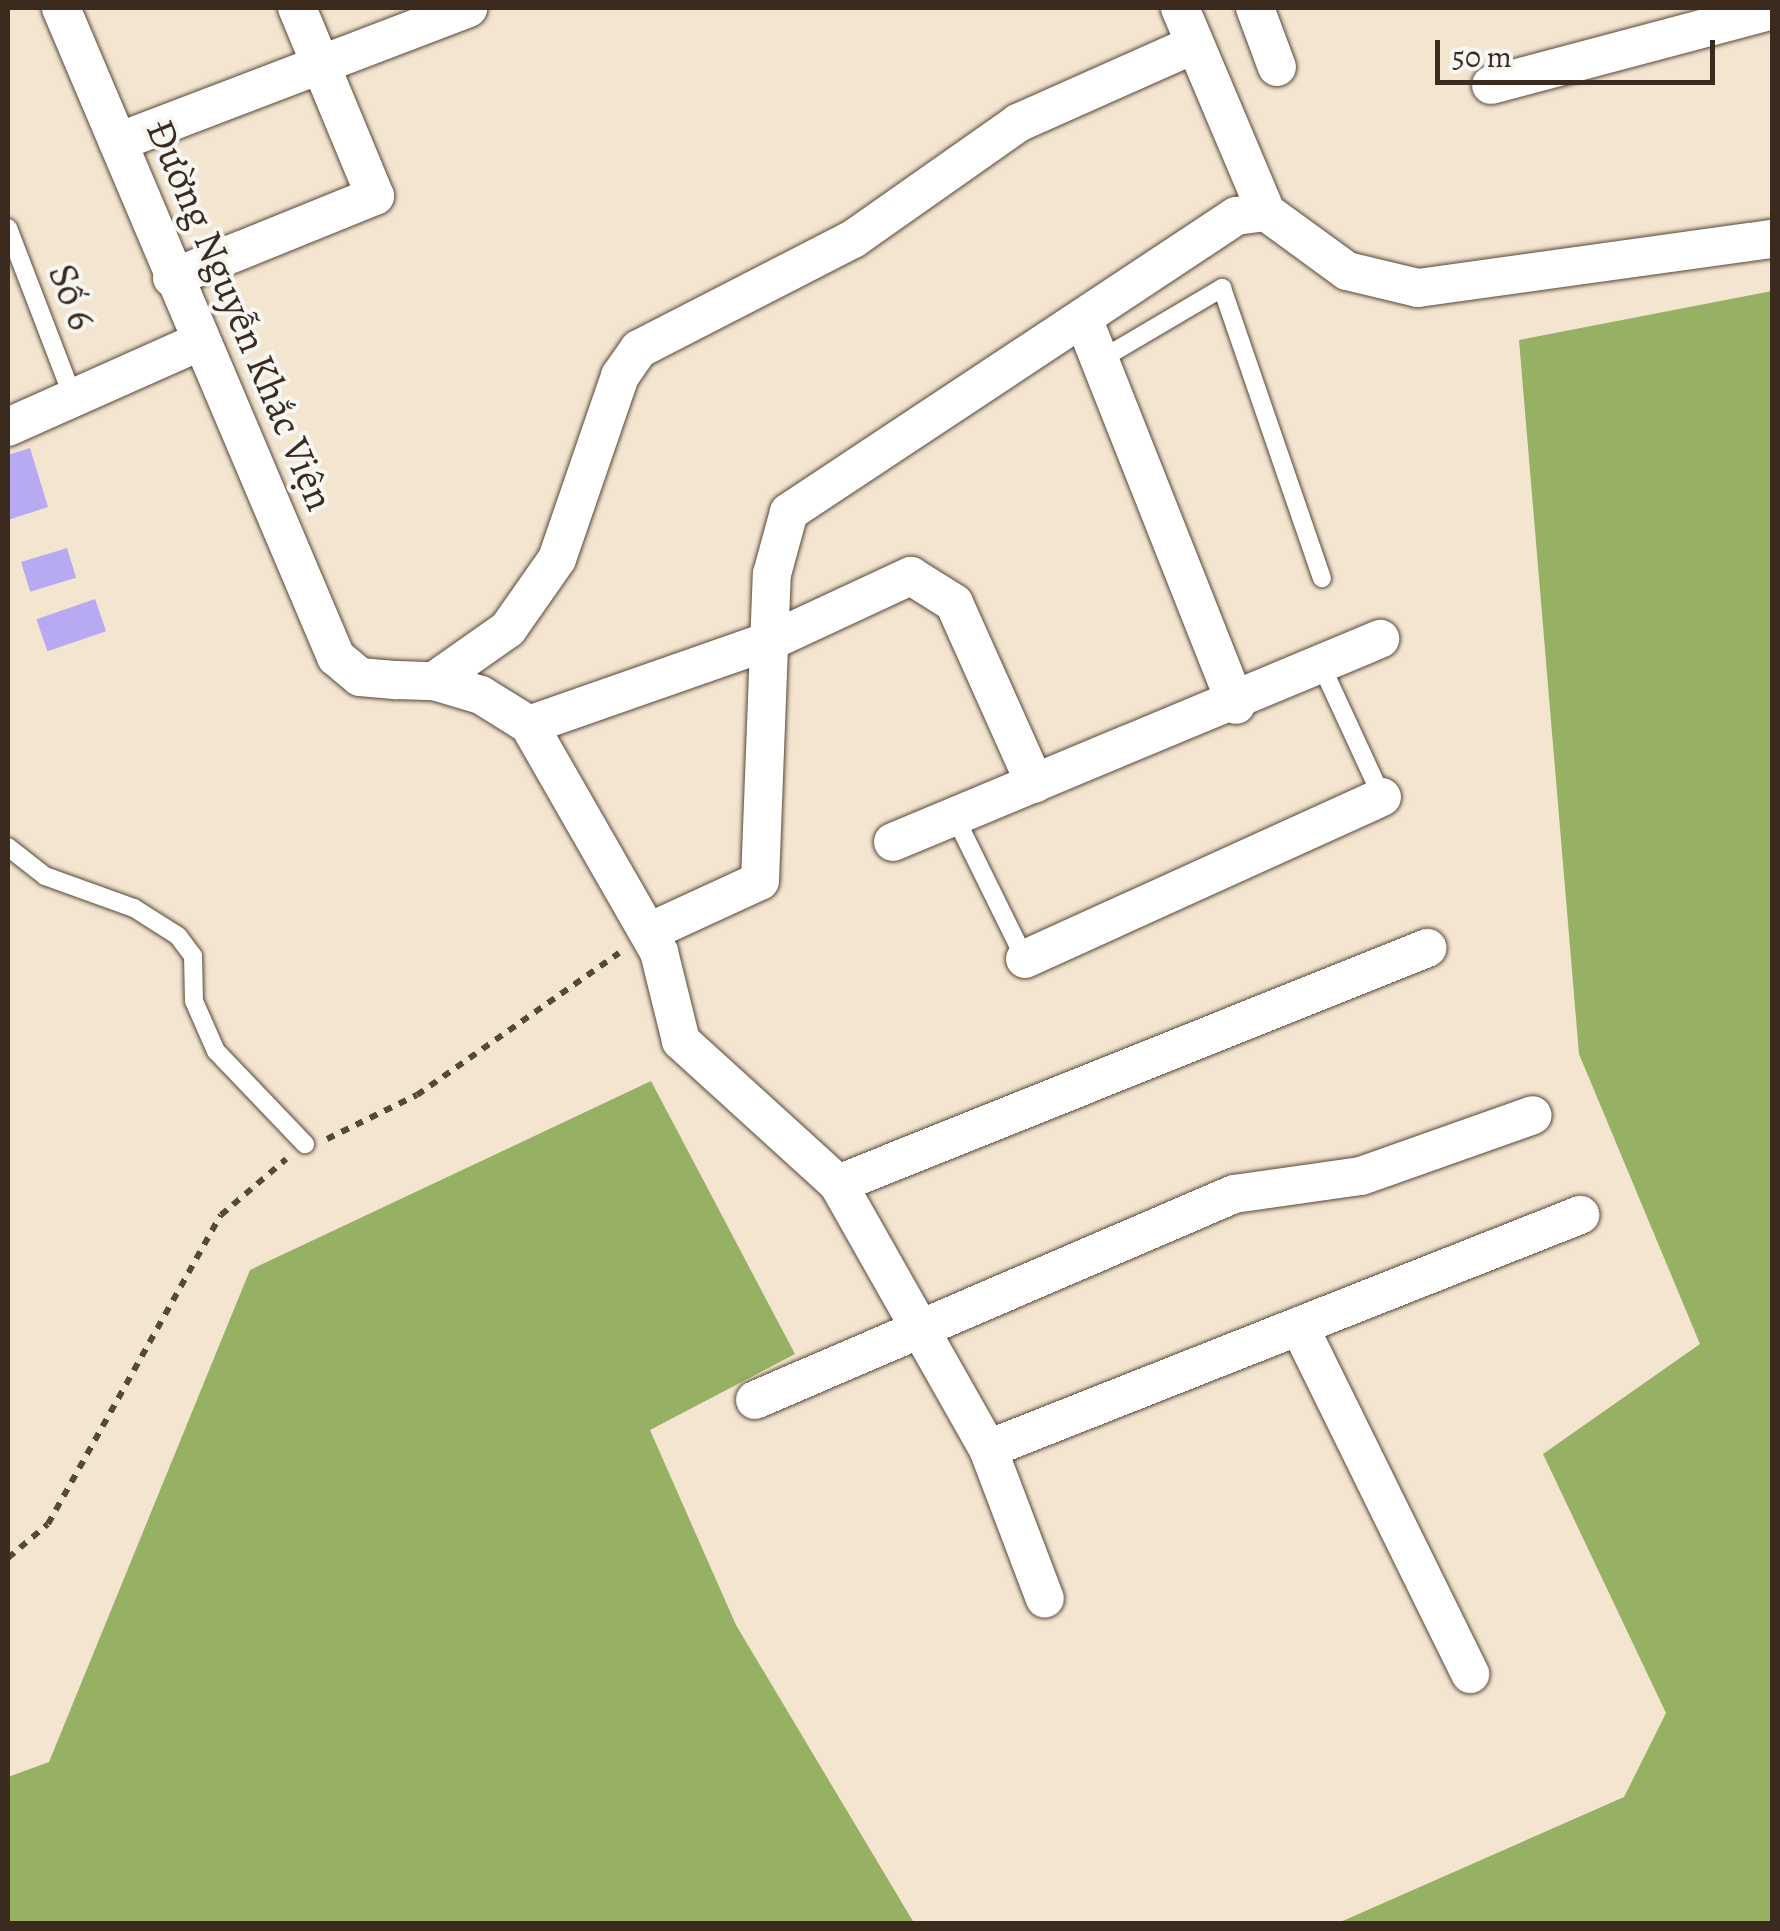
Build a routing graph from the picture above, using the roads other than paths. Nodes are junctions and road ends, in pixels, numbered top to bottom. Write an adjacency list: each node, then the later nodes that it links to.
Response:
1 (60, 8): 12 (street, Đường Nguyễn Khắc Viện)
2 (297, 8): 9 (street)
3 (468, 8): 9 (street)
4 (1180, 8): 8 (street)
5 (1254, 8): 10 (street)
6 (1772, 10): 7 (street)
7 (1665, 23): 11 (street)
8 (1194, 45): 13 (street); 26 (street)
9 (320, 64): 12 (street); 16 (street)
10 (1277, 67)
11 (1491, 85)
12 (118, 142): 16 (street, Đường Nguyễn Khắc Viện)
13 (1266, 212): 15 (street); 17 (street)
14 (8, 228): 20 (lane, Số 6)
15 (1772, 239)
16 (172, 278): 18 (street, Đường Nguyễn Khắc Viện)
17 (1083, 318): 19 (street); 23 (street)
18 (201, 341): 20 (street); 26 (street, Đường Nguyễn Khắc Viện)
19 (1100, 360): 22 (lane); 27 (street)
20 (71, 392): 21 (street)
21 (8, 427)
22 (1322, 578)
23 (775, 639): 28 (street); 29 (street); 34 (street)
24 (1380, 639): 25 (street)
25 (1322, 667): 27 (street); 30 (lane)
26 (434, 681): 28 (street)
27 (1236, 705): 29 (street)
28 (529, 724): 34 (street)
29 (1035, 784): 31 (street)
30 (1382, 797): 36 (street)
31 (955, 817): 32 (street); 36 (lane)
32 (893, 842)
33 (8, 847): 38 (lane)
34 (649, 932): 39 (street)
35 (1427, 948): 39 (street)
36 (1025, 959)
37 (1533, 1115): 42 (street)
38 (305, 1144)
39 (838, 1184): 42 (street)
40 (1580, 1215): 41 (street)
41 (1298, 1326): 44 (street); 46 (street)
42 (922, 1330): 43 (street); 44 (street)
43 (754, 1400)
44 (988, 1449): 45 (street)
45 (1045, 1599)
46 (1470, 1674)

